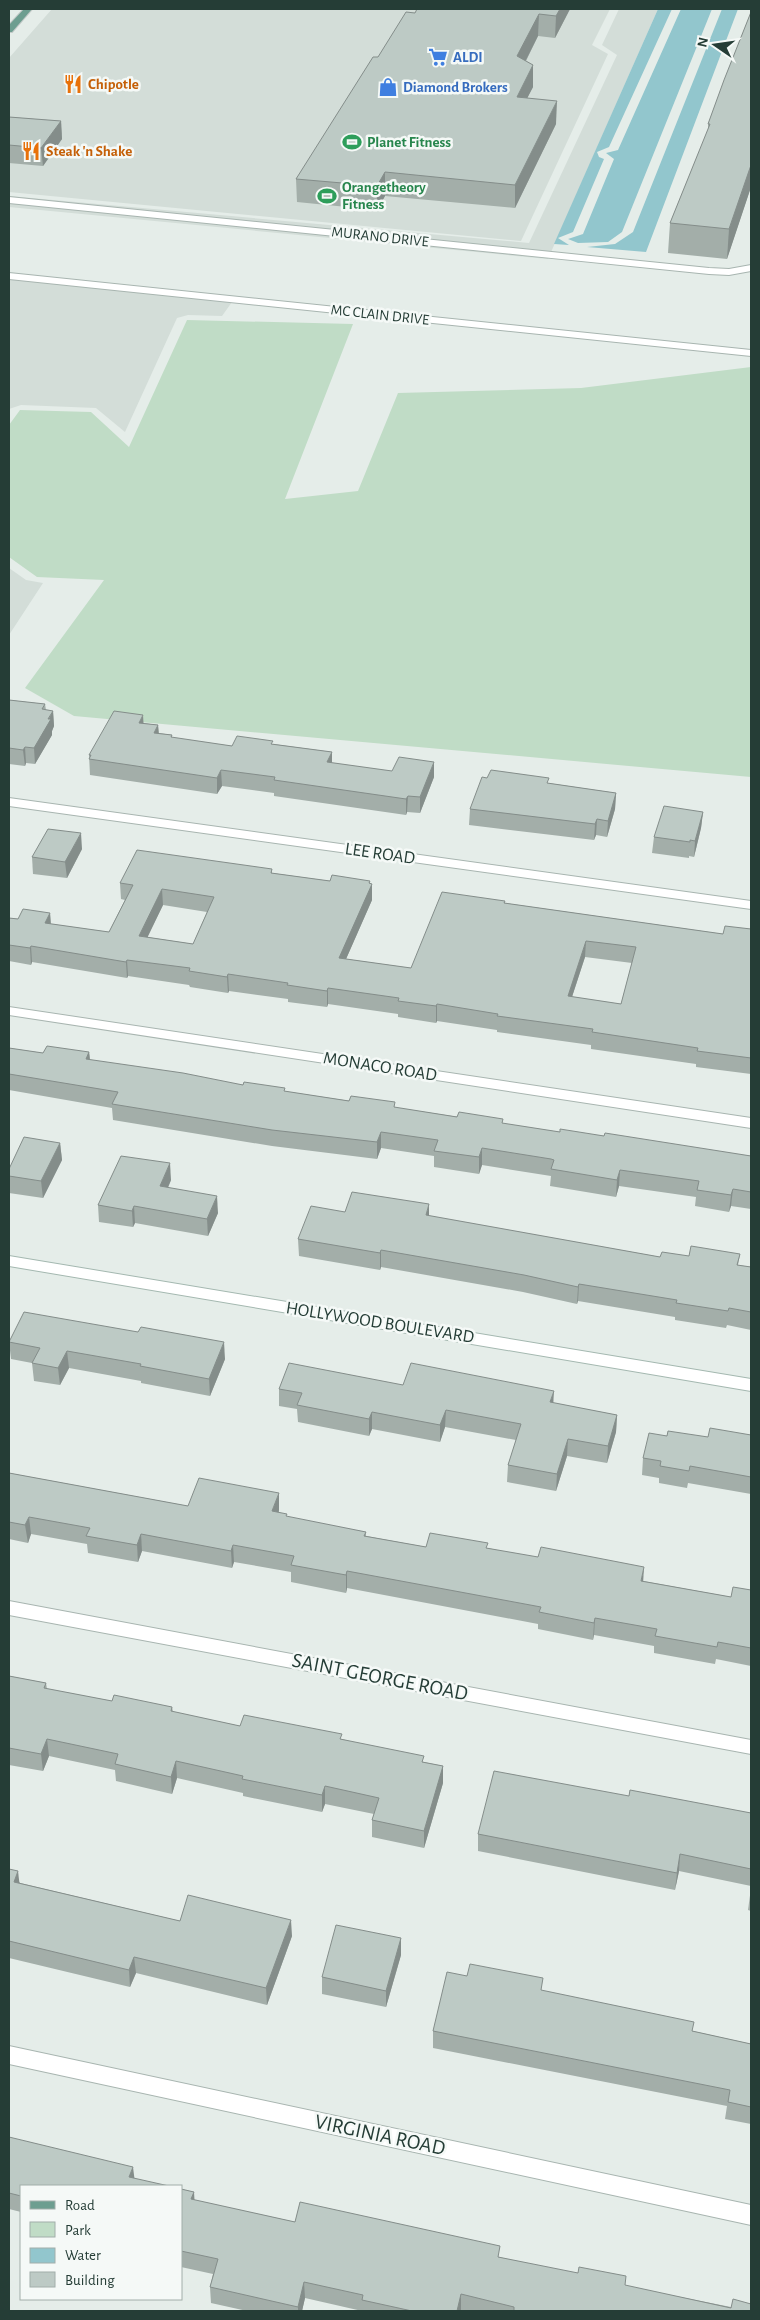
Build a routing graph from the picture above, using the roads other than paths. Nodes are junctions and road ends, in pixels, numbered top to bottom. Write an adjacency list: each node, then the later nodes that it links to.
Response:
1 (28, 9): 2 (main road)
2 (9, 30)
3 (9, 200): 4 (street, MURANO DRIVE)
4 (751, 268)
5 (9, 276): 6 (street, MC CLAIN DRIVE)
6 (751, 353)
7 (9, 802): 8 (street, LEE ROAD)
8 (751, 906)
9 (9, 1011): 10 (street, MONACO ROAD)
10 (751, 1123)
11 (9, 1261): 12 (street, HOLLYWOOD BOULEVARD)
12 (751, 1384)
13 (9, 1608): 14 (street, SAINT GEORGE ROAD)
14 (751, 1747)
15 (9, 2055): 16 (street, VIRGINIA ROAD)
16 (751, 2215)

